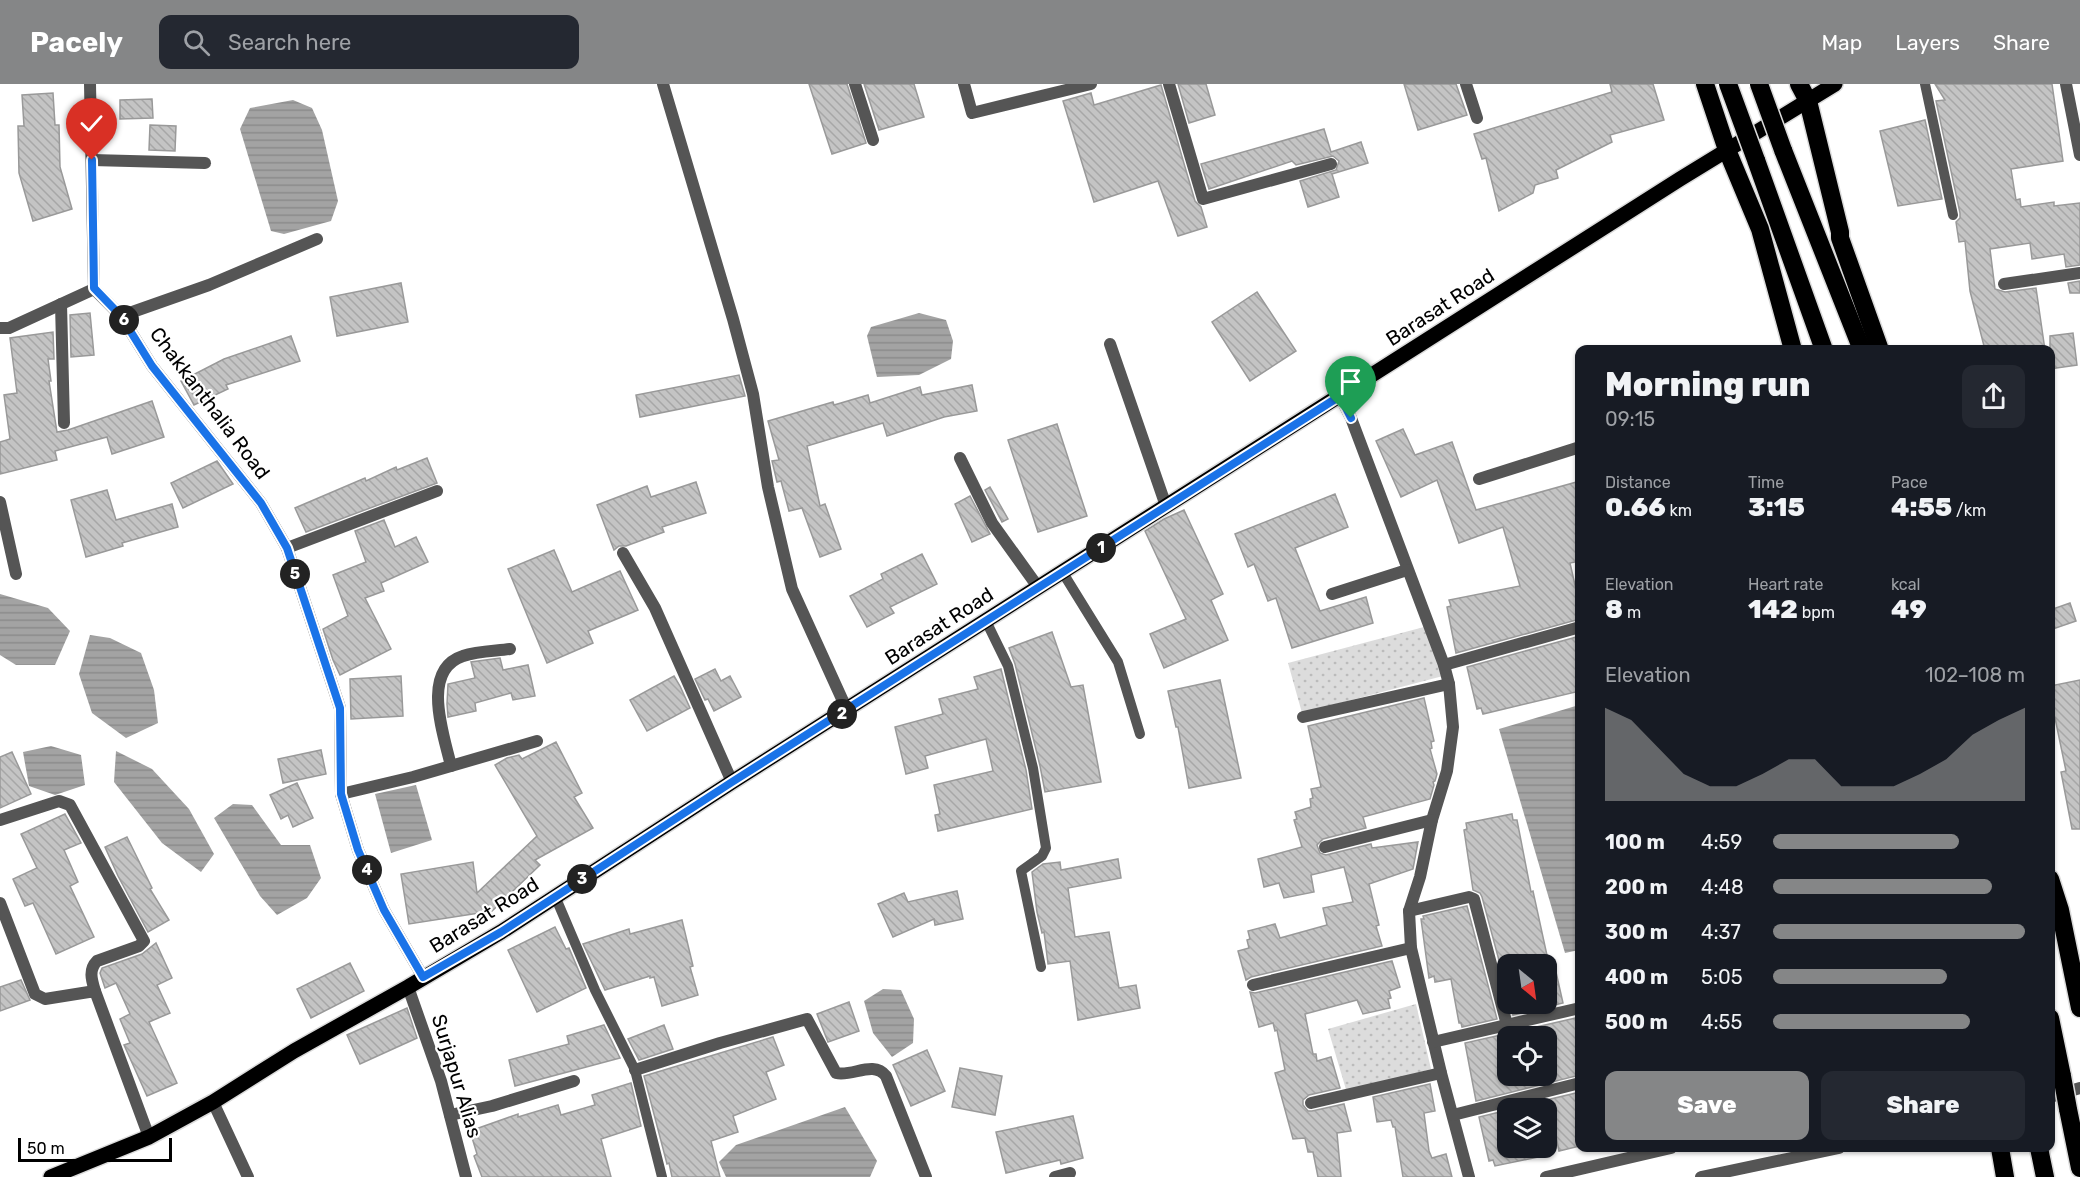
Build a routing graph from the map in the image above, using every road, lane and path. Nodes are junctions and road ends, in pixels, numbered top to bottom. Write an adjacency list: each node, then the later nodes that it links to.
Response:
1 (90, 84): 21 (street)
2 (663, 84): 57 (street)
3 (855, 84): 18 (street)
4 (964, 84): 14 (street)
5 (1091, 84): 14 (street)
6 (1169, 84): 23 (street)
7 (1466, 84): 17 (street)
8 (1706, 84): 19 (highway)
9 (1728, 84): 34 (highway, bridge)
10 (1759, 84): 35 (highway, bridge)
11 (1798, 84): 16 (highway)
12 (1835, 84): 16 (main road, Barasat Road)
13 (1925, 84): 24 (lane)
14 (1060, 88)
15 (2071, 92): 20 (street)
16 (1808, 101): 19 (main road, Barasat Road); 36 (highway)
17 (1477, 118)
18 (873, 140)
19 (1726, 150): 33 (highway); 37 (main road, Barasat Road)
20 (2080, 155)
21 (92, 160): 22 (street); 28 (street)
22 (205, 163)
23 (1331, 164)
24 (1953, 215)
25 (317, 239): 30 (street)
26 (2080, 273): 27 (street)
27 (2004, 284)
28 (94, 288): 29 (street); 30 (street, Chakkanthalia Road)
29 (61, 304): 31 (street); 38 (street)
30 (121, 316): 45 (street, Chakkanthalia Road)
31 (0, 328)
32 (1110, 344): 44 (street)
33 (1792, 345)
34 (1822, 345)
35 (1860, 345)
36 (1878, 345)
37 (1340, 396): 44 (main road, Barasat Road); 47 (street)
38 (64, 423)
39 (1575, 449): 41 (street)
40 (960, 458): 50 (street)
41 (1479, 479)
42 (437, 490): 45 (street)
43 (0, 502): 49 (street)
44 (1166, 506): 48 (main road, Barasat Road)
45 (287, 548): 63 (street, Chakkanthalia Road)
46 (623, 553): 62 (street)
47 (1407, 570): 51 (street); 55 (street)
48 (1063, 573): 50 (main road, Barasat Road); 59 (lane)
49 (16, 574)
50 (1038, 587): 52 (main road, Barasat Road)
51 (1332, 594)
52 (986, 621): 57 (main road, Barasat Road); 72 (lane)
53 (1575, 628): 55 (street)
54 (510, 649): 61 (street)
55 (1444, 665): 56 (street)
56 (1449, 684): 58 (street); 65 (street)
57 (847, 711): 62 (main road, Barasat Road)
58 (1303, 717)
59 (1140, 734)
60 (537, 741): 61 (street)
61 (451, 766): 63 (street)
62 (732, 782): 68 (main road, Barasat Road)
63 (341, 794): 73 (street, Chakkanthalia Road)
64 (0, 819): 76 (street)
65 (1432, 820): 66 (street); 70 (street)
66 (1325, 847)
67 (2055, 894): 77 (highway)
68 (555, 896): 73 (main road, Barasat Road); 82 (lane)
69 (0, 903): 76 (street)
70 (1409, 911): 71 (street); 79 (street)
71 (1411, 948): 74 (street); 80 (street)
72 (1041, 967)
73 (423, 977): 75 (main road, Barasat Road)
74 (1253, 985)
75 (408, 987): 88 (main road, Barasat Road); 90 (street, Surjapur Alias)
76 (95, 991): 92 (street)
77 (2080, 1008)
78 (1575, 1009): 79 (street)
79 (1507, 1025): 80 (street)
80 (1433, 1042): 83 (street)
81 (2055, 1042): 97 (highway, bridge)
82 (635, 1070): 102 (lane); 103 (street)
83 (1441, 1073): 89 (street); 91 (street)
84 (574, 1081): 90 (street)
85 (1575, 1084): 91 (street)
86 (2080, 1089): 87 (street)
87 (2055, 1096)
88 (213, 1102): 92 (main road, Barasat Road); 100 (street)
89 (1311, 1103)
90 (450, 1115): 101 (street, Surjapur Alias)
91 (1453, 1115): 105 (street)
92 (149, 1137): 99 (main road, Barasat Road)
93 (1654, 1152): 106 (street)
94 (1820, 1152): 107 (street)
95 (2001, 1152): 108 (highway)
96 (2040, 1152): 109 (highway)
97 (2080, 1168)
98 (1070, 1173): 104 (street)
99 (51, 1177)
100 (248, 1177)
101 (466, 1177)
102 (662, 1177)
103 (926, 1177)
104 (1055, 1177)
105 (1469, 1177)
106 (1546, 1177)
107 (1701, 1177)
108 (2005, 1177)
109 (2045, 1177)

